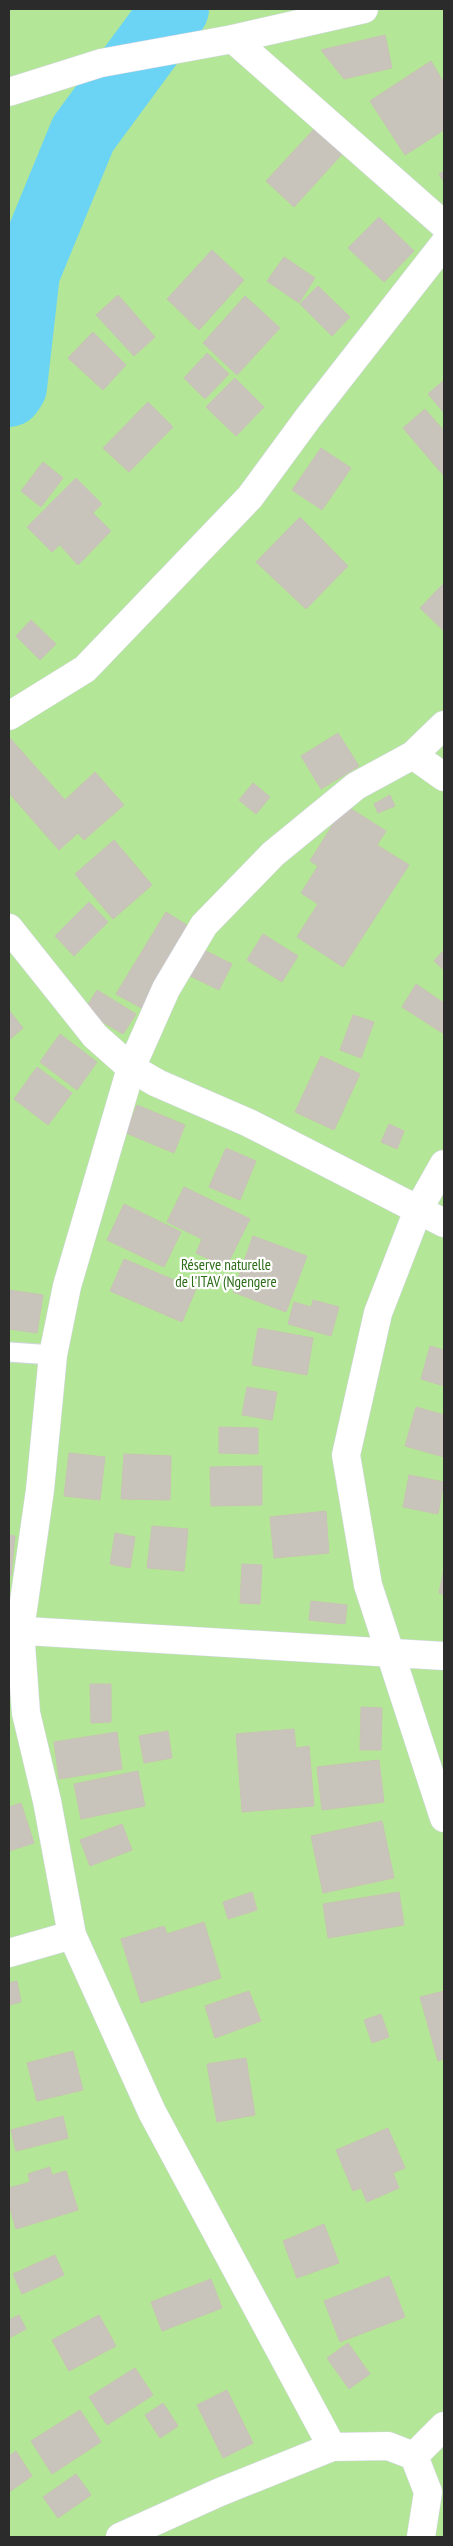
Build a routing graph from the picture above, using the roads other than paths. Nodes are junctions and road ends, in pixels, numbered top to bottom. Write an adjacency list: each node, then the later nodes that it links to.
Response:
1 (364, 9): 2 (street)
2 (233, 39): 3 (street); 4 (street)
3 (9, 92)
4 (444, 225)
5 (444, 244): 6 (street)
6 (9, 716)
7 (444, 725): 8 (street)
8 (413, 755): 9 (street); 11 (street)
9 (444, 778)
10 (9, 928): 11 (street)
11 (131, 1068): 13 (street); 16 (street)
12 (444, 1164): 13 (street)
13 (418, 1210): 14 (street); 18 (street)
14 (444, 1223)
15 (9, 1352): 16 (lane)
16 (53, 1355): 17 (street)
17 (14, 1630): 18 (street); 20 (street)
18 (390, 1651): 19 (street); 21 (street)
19 (444, 1656)
20 (17, 1713): 22 (street)
21 (444, 1818)
22 (72, 1935): 23 (street); 25 (street)
23 (9, 1953)
24 (444, 2426): 26 (street)
25 (332, 2446): 26 (street); 27 (street)
26 (414, 2456): 28 (street)
27 (120, 2537)
28 (421, 2537)

